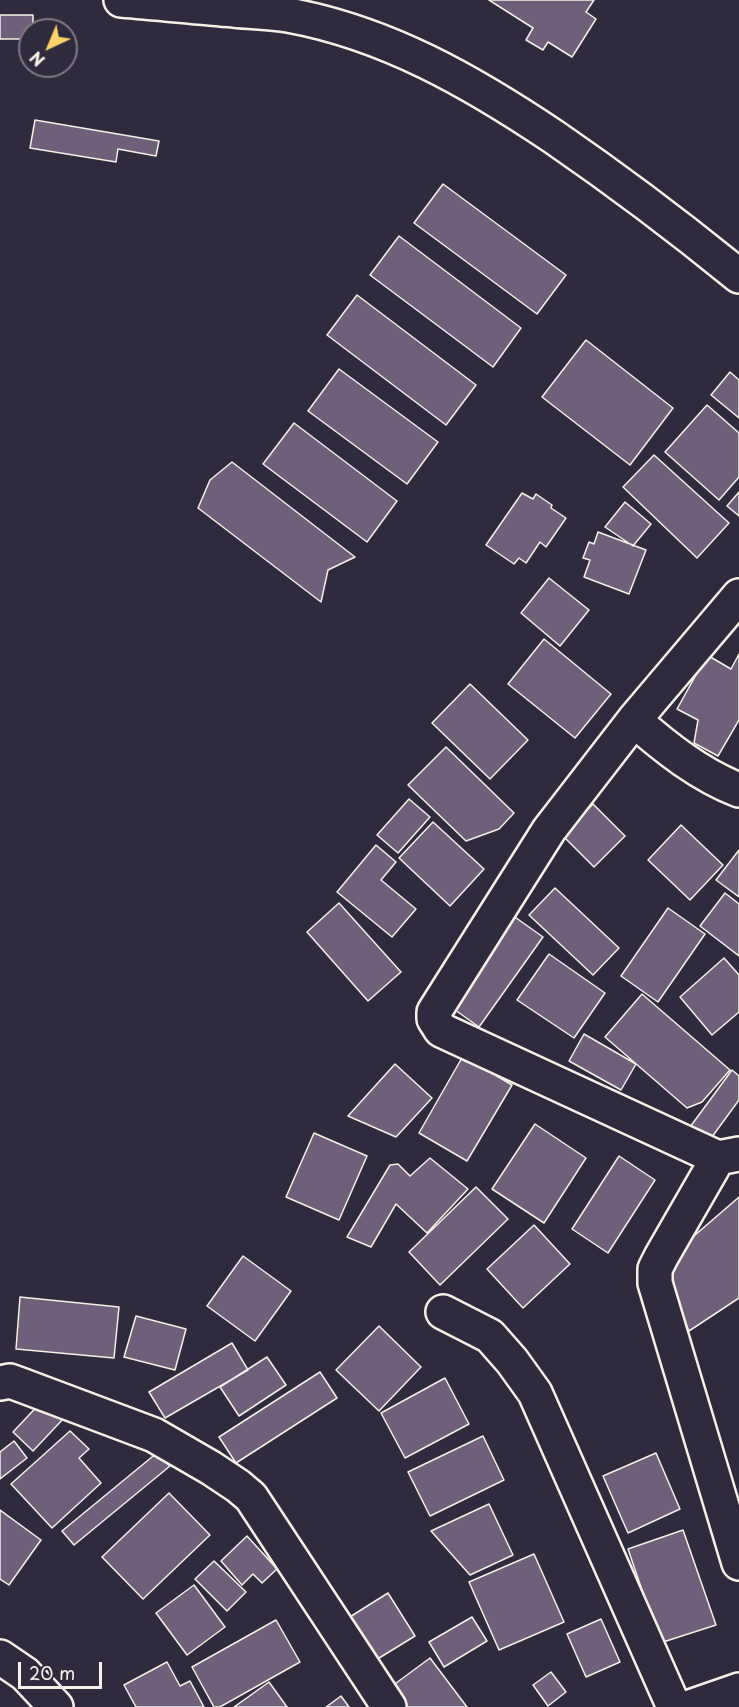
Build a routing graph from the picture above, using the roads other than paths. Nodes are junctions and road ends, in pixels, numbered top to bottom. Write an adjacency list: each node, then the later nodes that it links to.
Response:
1 (121, 0): 2 (street)
2 (288, 7): 3 (street)
3 (739, 276)
4 (739, 596): 5 (street)
5 (634, 720): 6 (street); 7 (street)
6 (739, 790)
7 (728, 1156): 10 (street)
8 (443, 1312): 15 (street)
9 (0, 1383): 14 (street)
10 (739, 1563)
11 (0, 1657): 13 (street)
12 (739, 1690): 16 (street)
13 (56, 1707)
14 (389, 1707)
15 (674, 1707)
16 (690, 1707)

